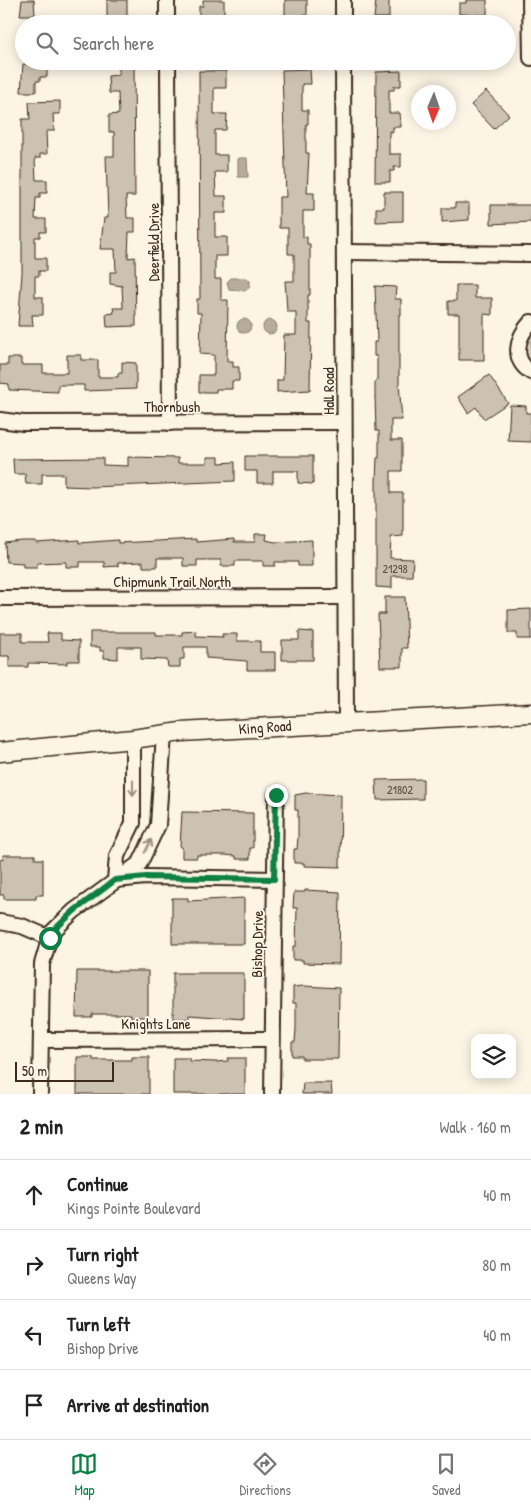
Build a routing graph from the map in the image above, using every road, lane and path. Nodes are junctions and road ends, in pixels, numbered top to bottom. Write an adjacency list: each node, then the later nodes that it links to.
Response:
1 (167, 0): 4 (street)
2 (343, 0): 5 (street)
3 (530, 0): 6 (street)
4 (167, 15)
5 (343, 15)
6 (531, 58)
7 (168, 70): 15 (street, Deerfield Drive)
8 (343, 70): 9 (street, Hall Road)
9 (344, 252): 10 (street); 14 (street, Hall Road)
10 (531, 254)
11 (531, 322): 12 (street)
12 (531, 372)
13 (0, 420): 15 (street, Thornbush)
14 (344, 422): 15 (street, Thornbush); 16 (street, Hall Road)
15 (170, 423)
16 (345, 597): 17 (street, Chipmunk Trail North); 19 (street, Hall Road)
17 (0, 598)
18 (531, 713): 19 (main road, King Road)
19 (346, 722): 20 (main road, King Road)
20 (164, 734): 21 (main road, King Road); 25 (street, one-way to 20)
21 (133, 739): 22 (main road, King Road); 25 (street, one-way to 25)
22 (0, 752)
23 (276, 795): 24 (street, Bishop Drive)
24 (274, 879): 25 (street); 28 (street, Bishop Drive)
25 (115, 880): 27 (street)
26 (0, 922): 27 (street)
27 (50, 938): 29 (street)
28 (272, 1039): 29 (street, Knights Lane); 31 (street, Bishop Drive)
29 (41, 1040): 30 (street)
30 (40, 1094)
31 (272, 1094)

